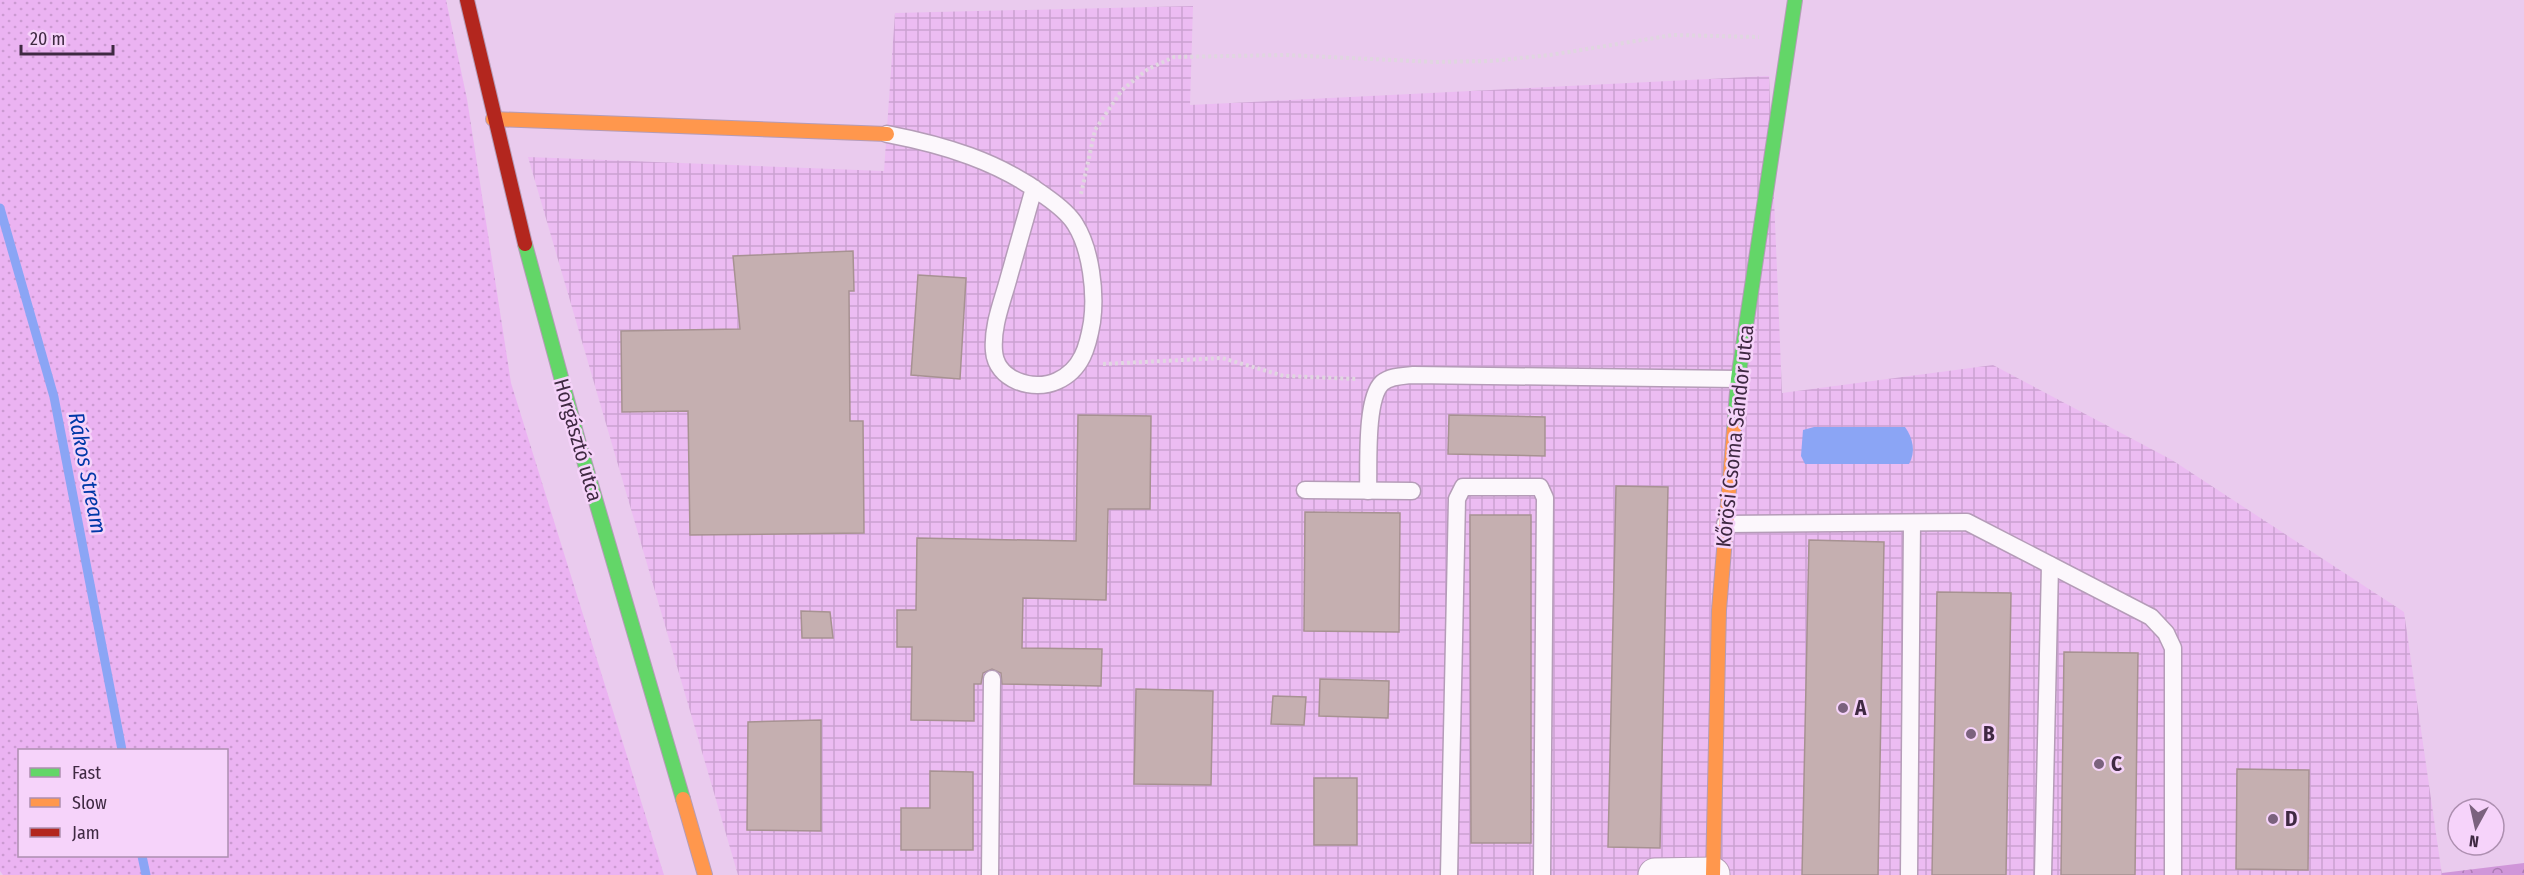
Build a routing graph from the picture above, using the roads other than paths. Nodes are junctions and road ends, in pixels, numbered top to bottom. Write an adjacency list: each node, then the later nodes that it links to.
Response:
1 (467, 0): 3 (street, Horgásztó utca)
2 (1795, 0): 6 (street, Kőrösi Csoma Sándor utca)
3 (493, 119): 4 (street); 14 (street, Horgásztó utca)
4 (886, 134): 5 (lane)
5 (1034, 188): 5 (lane)
6 (1738, 379): 8 (lane); 11 (street, Kőrösi Csoma Sándor utca)
7 (1305, 490): 8 (lane)
8 (1368, 491): 9 (lane)
9 (1412, 491)
10 (1912, 523): 11 (lane); 12 (lane); 20 (lane)
11 (1725, 524): 19 (street, Kőrösi Csoma Sándor utca)
12 (2050, 566): 21 (lane); 22 (lane)
13 (992, 679): 15 (lane)
14 (705, 875)
15 (990, 875)
16 (1449, 875): 17 (lane)
17 (1542, 875)
18 (1655, 875): 19 (street)
19 (1713, 875)
20 (1909, 875)
21 (2043, 875)
22 (2173, 875)

